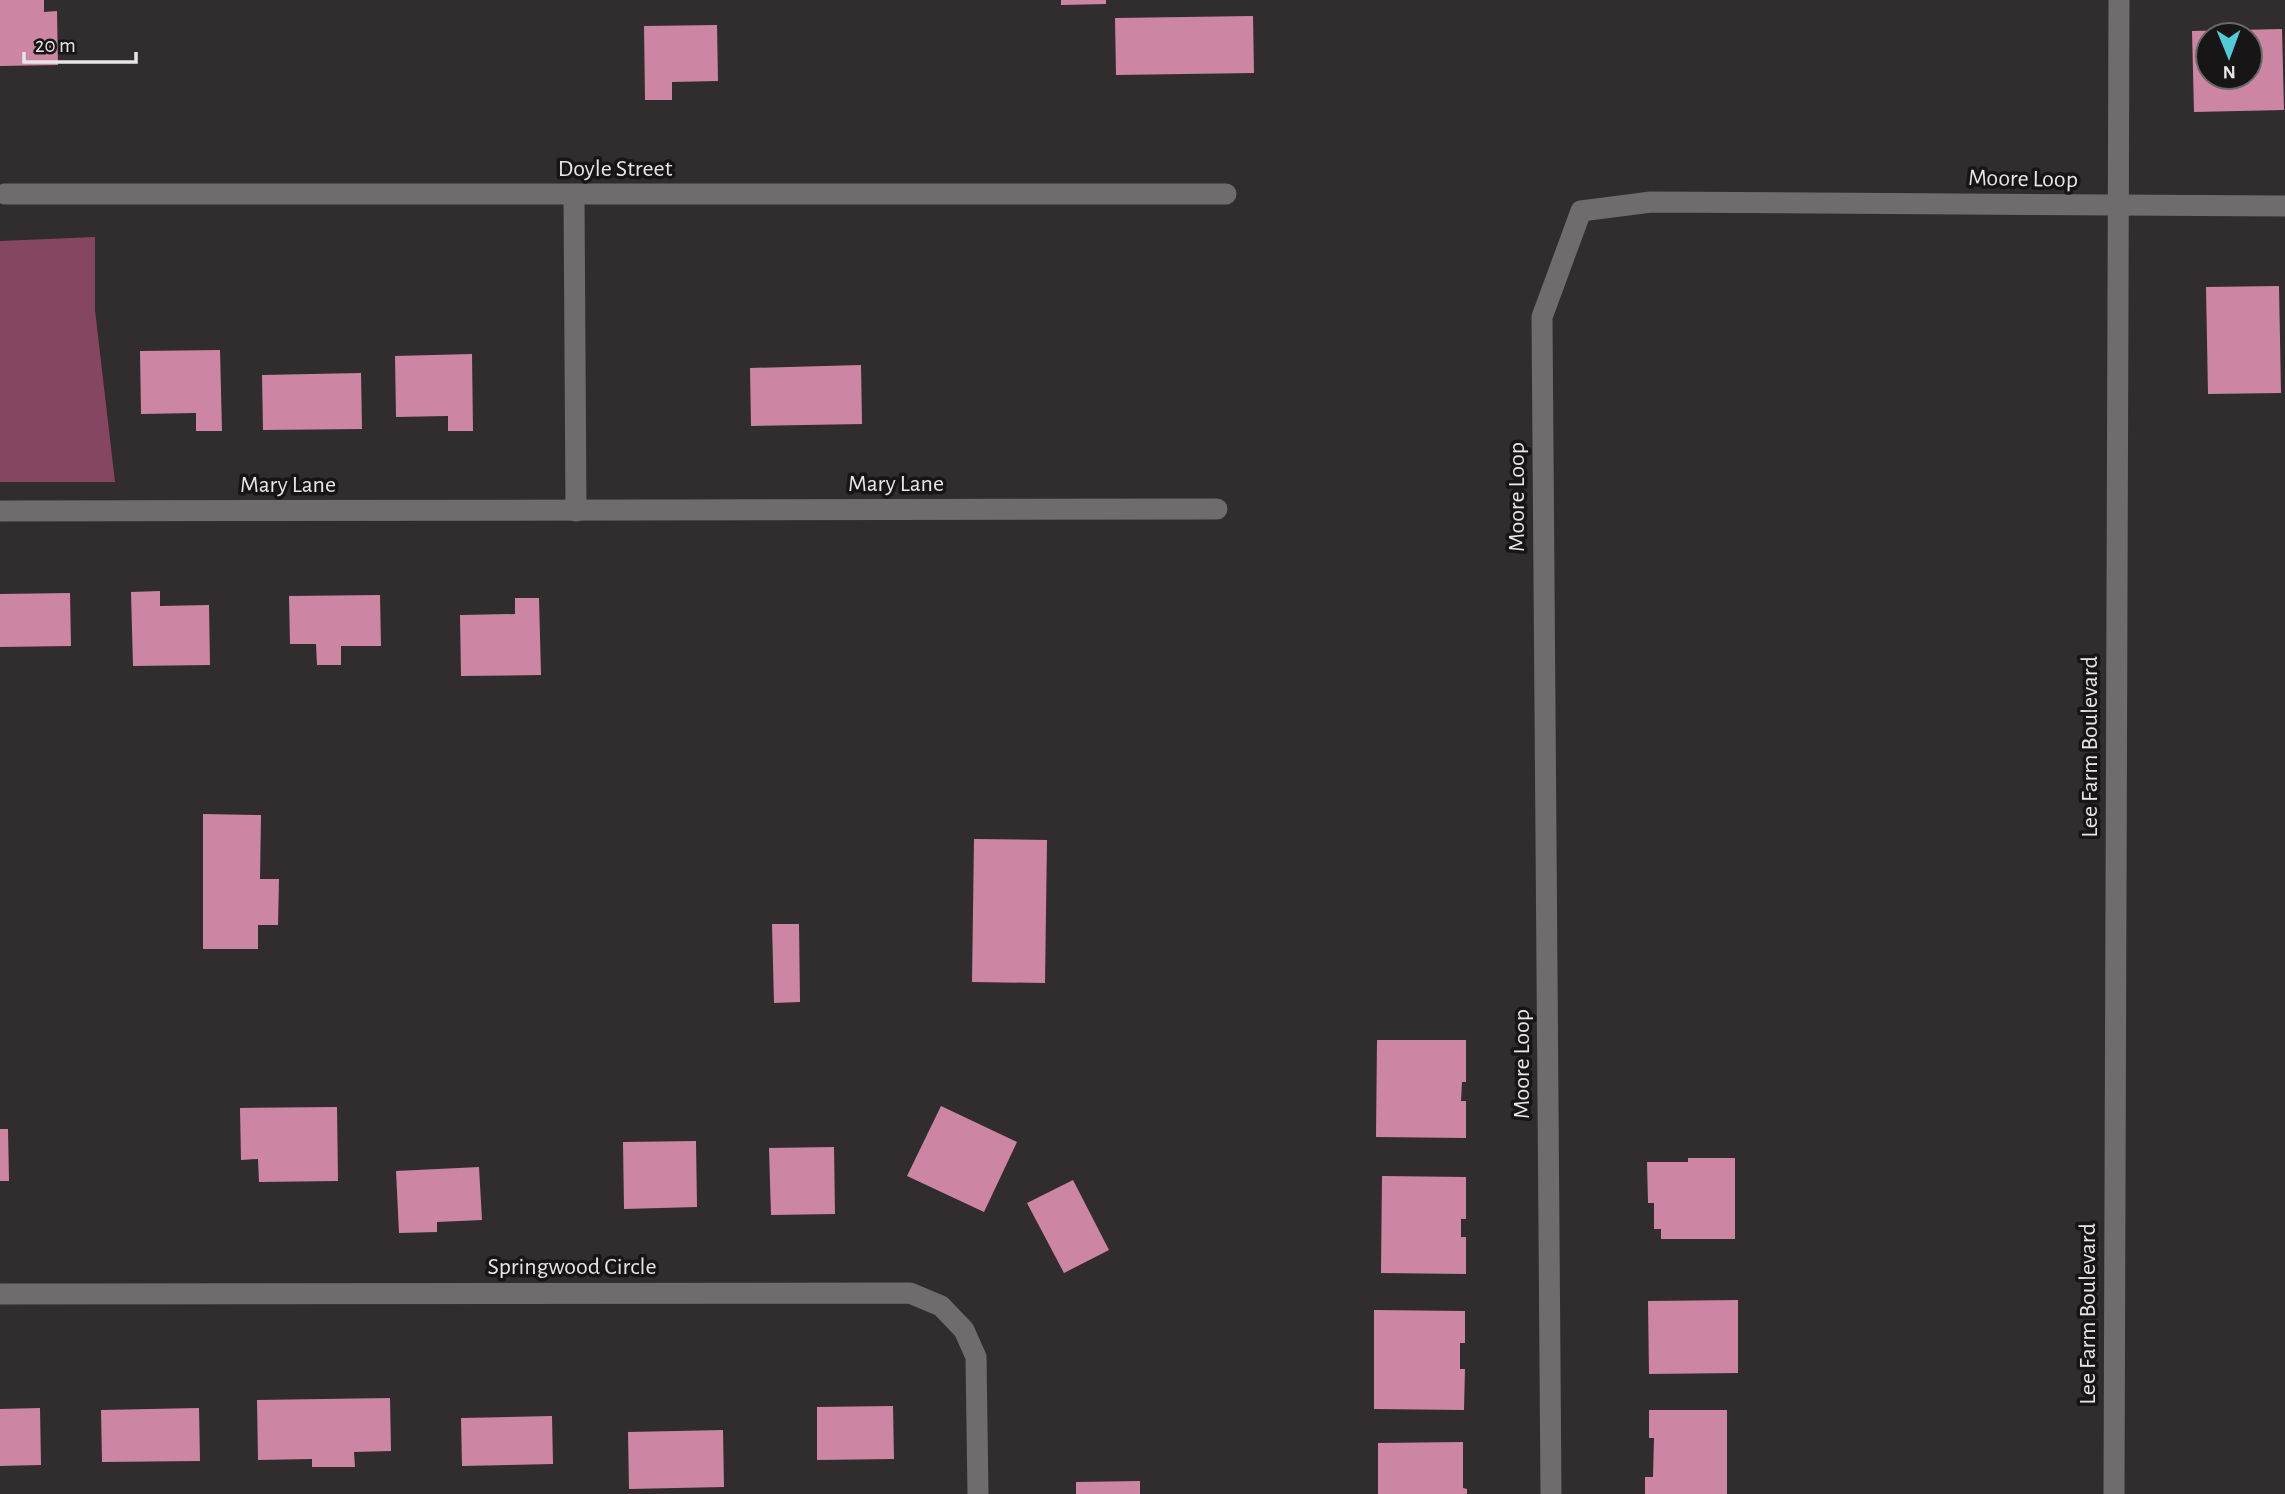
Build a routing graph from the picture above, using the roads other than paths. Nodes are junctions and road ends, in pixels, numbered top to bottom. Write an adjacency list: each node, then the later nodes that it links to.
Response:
1 (2119, 0): 5 (street, Lee Farm Boulevard)
2 (5, 194): 4 (street, Doyle Street)
3 (1226, 194): 4 (street, Doyle Street)
4 (574, 196): 9 (street)
5 (2119, 206): 6 (street, Moore Loop); 12 (street, Moore Loop); 13 (street, Lee Farm Boulevard)
6 (2285, 206)
7 (1217, 509): 9 (street, Mary Lane)
8 (0, 511): 9 (street, Mary Lane)
9 (576, 511)
10 (0, 1294): 11 (street, Springwood Circle)
11 (978, 1494)
12 (1551, 1494)
13 (2114, 1494)

